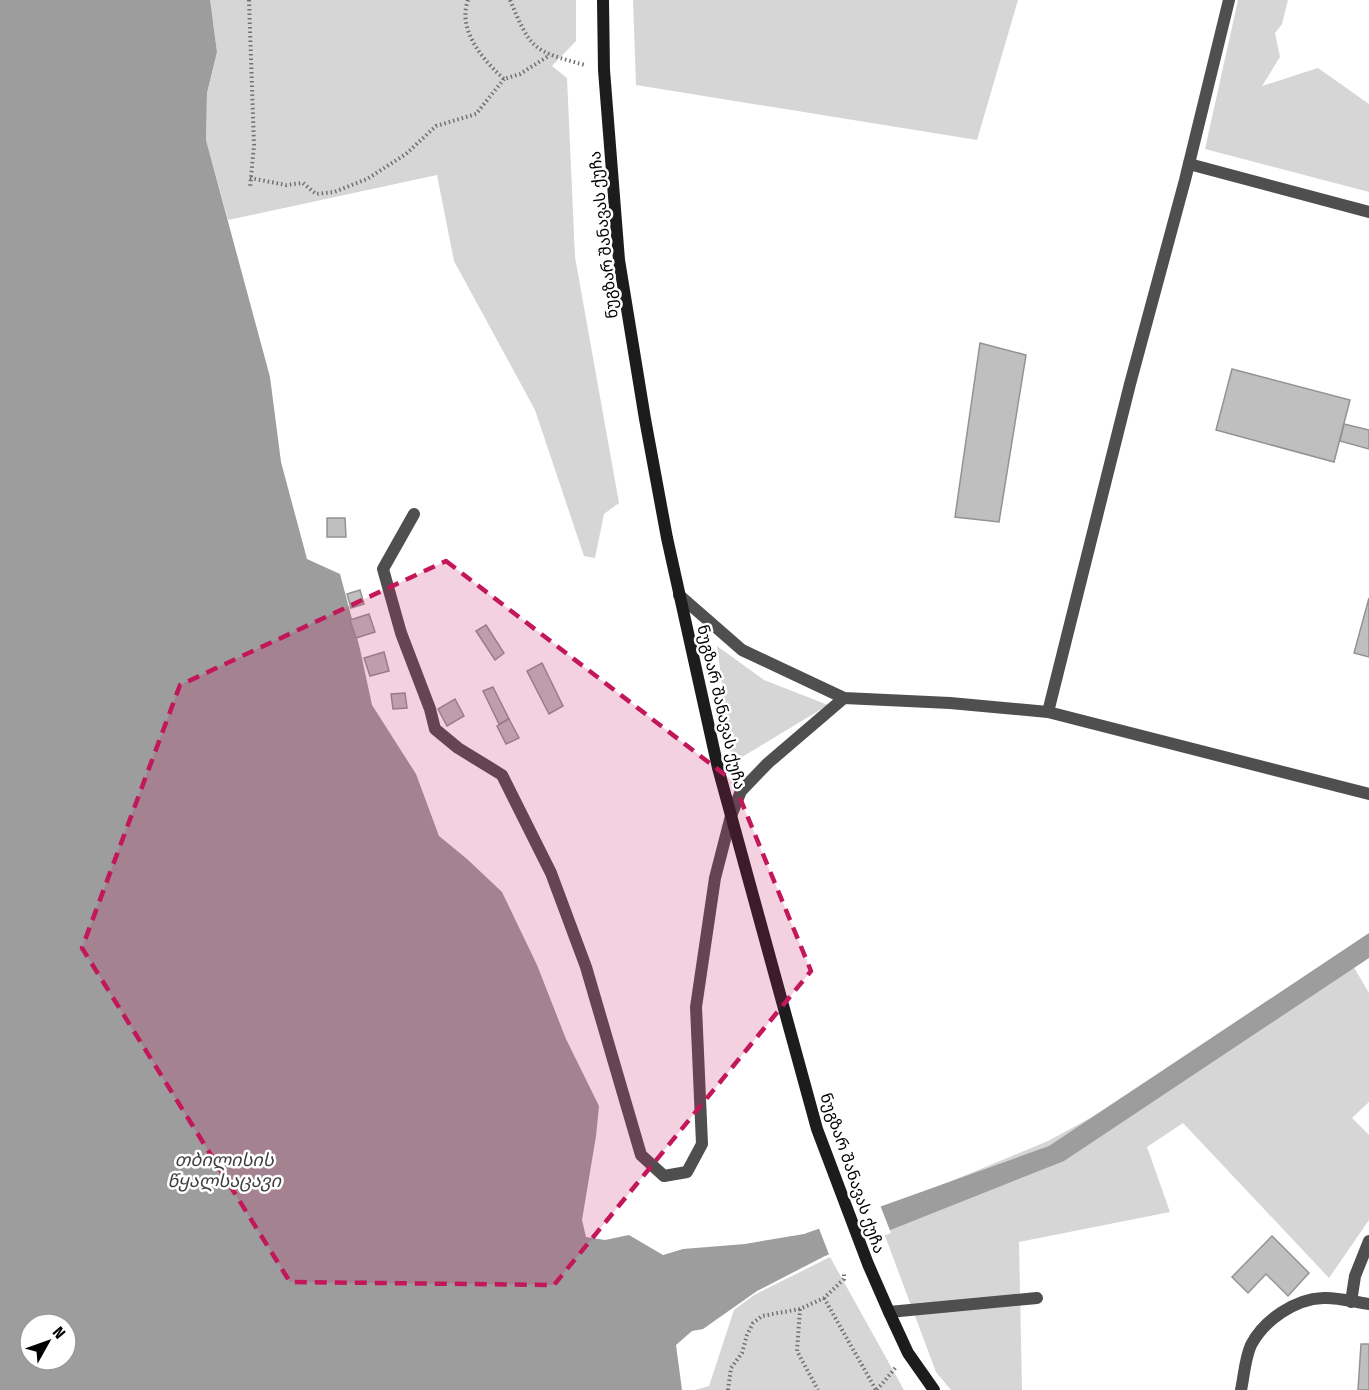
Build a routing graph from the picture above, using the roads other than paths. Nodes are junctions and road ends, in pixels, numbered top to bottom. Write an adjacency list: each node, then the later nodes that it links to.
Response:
1 (603, 0): 6 (main road, ნუგზარ შანავას ქუჩა)
2 (1229, 0): 3 (street)
3 (1189, 164): 4 (street); 8 (street)
4 (1369, 212)
5 (414, 514): 10 (street)
6 (679, 595): 7 (street); 10 (main road, ნუგზარ შანავას ქუჩა)
7 (844, 699): 8 (street); 10 (street)
8 (1048, 712): 9 (street)
9 (1369, 794)
10 (731, 816): 15 (main road, ნუგზარ შანავას ქუჩა)
11 (1369, 1241): 13 (street)
12 (1037, 1298): 15 (street)
13 (1352, 1302): 14 (street); 17 (street)
14 (1369, 1304)
15 (889, 1312): 16 (main road, ნუგზარ შანავას ქუჩა)
16 (934, 1390)
17 (1240, 1390)

